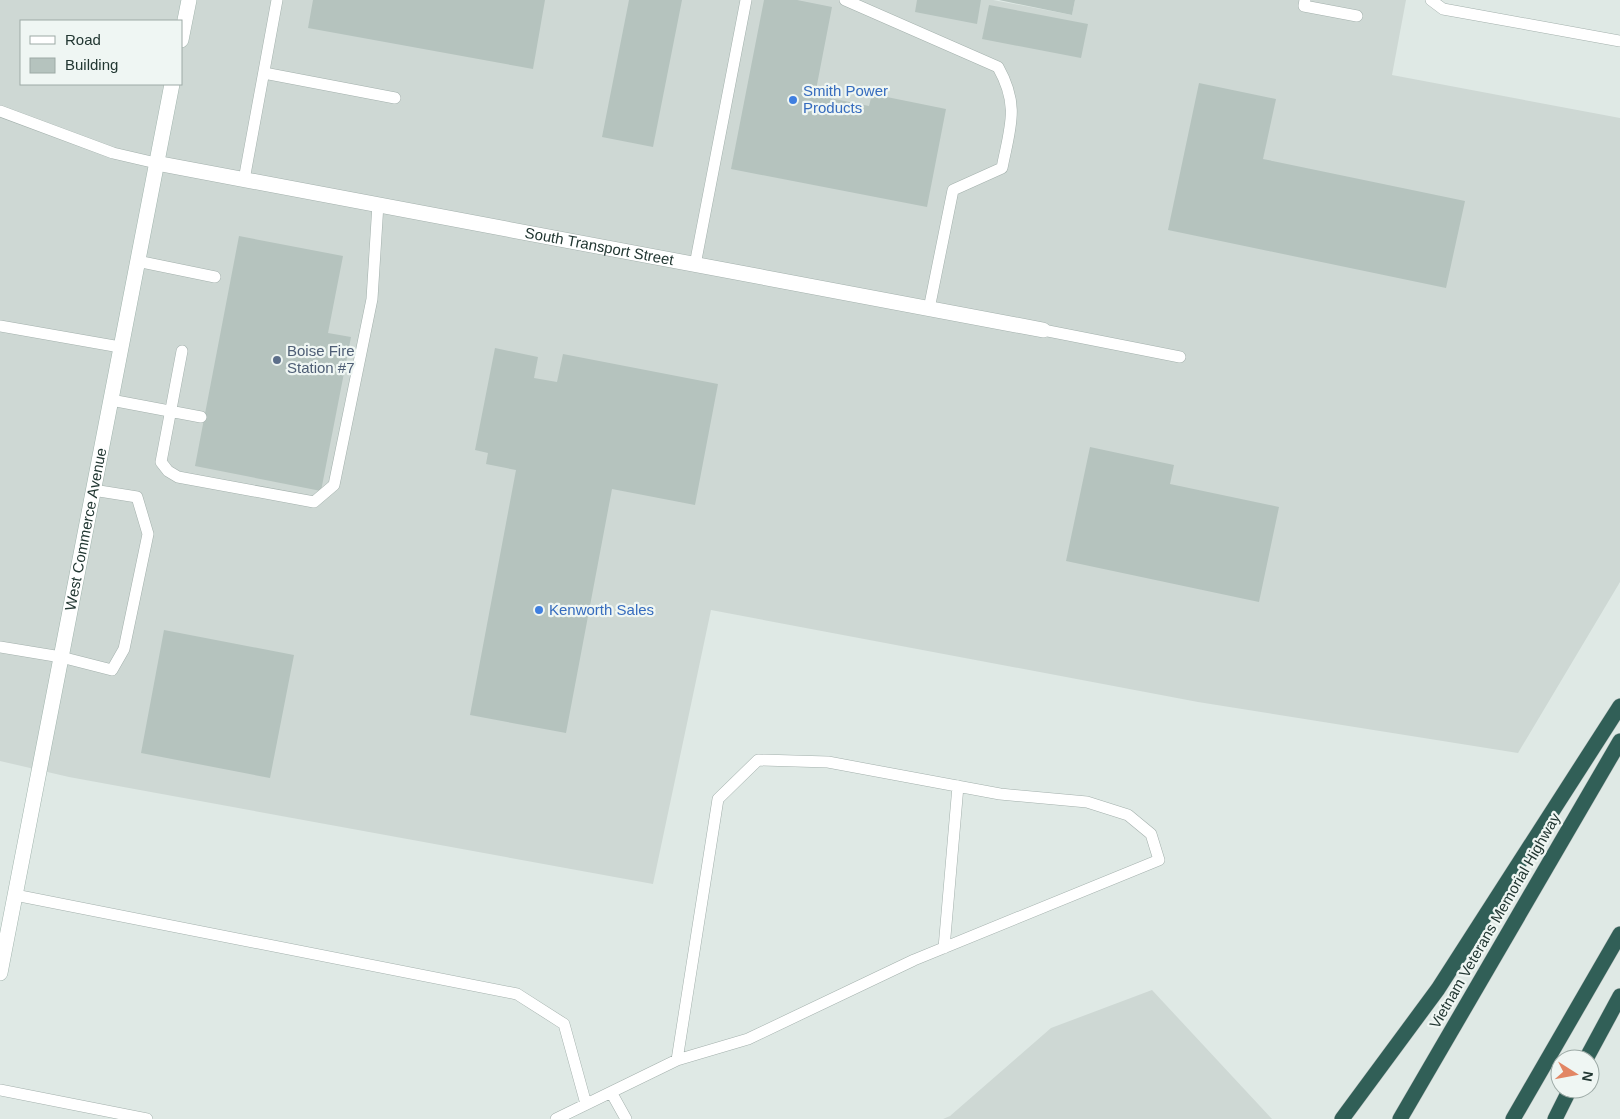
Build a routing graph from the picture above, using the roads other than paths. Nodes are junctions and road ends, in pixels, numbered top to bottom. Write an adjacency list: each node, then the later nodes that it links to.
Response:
1 (189, 0): 8 (street)
2 (277, 0): 10 (lane)
3 (746, 0): 18 (lane)
4 (845, 0): 20 (lane)
5 (1305, 0): 7 (lane)
6 (1432, 0): 9 (lane)
7 (1357, 16)
8 (182, 35)
9 (1620, 41)
10 (264, 73): 12 (lane); 15 (lane)
11 (172, 85): 14 (street, West Commerce Avenue)
12 (395, 98)
13 (0, 112): 14 (lane)
14 (156, 163): 15 (street, South Transport Street); 17 (street, West Commerce Avenue)
15 (244, 180): 16 (street, South Transport Street)
16 (378, 204): 18 (street, South Transport Street); 27 (lane)
17 (137, 261): 19 (lane); 23 (street, West Commerce Avenue)
18 (695, 264): 20 (street, South Transport Street)
19 (215, 277)
20 (929, 309): 22 (street, South Transport Street)
21 (0, 326): 23 (lane)
22 (1043, 330): 25 (lane)
23 (120, 348): 26 (street, West Commerce Avenue)
24 (182, 351): 27 (lane)
25 (1180, 357)
26 (111, 400): 27 (lane); 29 (street, West Commerce Avenue)
27 (171, 411): 28 (lane)
28 (201, 417)
29 (93, 490): 31 (street, West Commerce Avenue); 31 (lane)
30 (0, 647): 31 (lane)
31 (61, 657): 35 (street, West Commerce Avenue)
32 (1620, 706): 49 (highway)
33 (1620, 741): 50 (highway, Vietnam Veterans Memorial Highway)
34 (958, 786): 37 (lane); 37 (lane); 41 (lane)
35 (15, 895): 38 (street, West Commerce Avenue); 45 (lane)
36 (1620, 934): 51 (highway)
37 (944, 948): 41 (lane)
38 (0, 973)
39 (1620, 996): 40 (highway)
40 (1591, 1049)
41 (677, 1060): 43 (lane)
42 (0, 1090): 46 (lane)
43 (612, 1092): 45 (lane); 48 (lane)
44 (1565, 1099): 52 (highway)
45 (586, 1104): 47 (lane)
46 (147, 1119)
47 (556, 1119)
48 (626, 1119)
49 (1342, 1119)
50 (1400, 1119)
51 (1513, 1119)
52 (1555, 1119)

